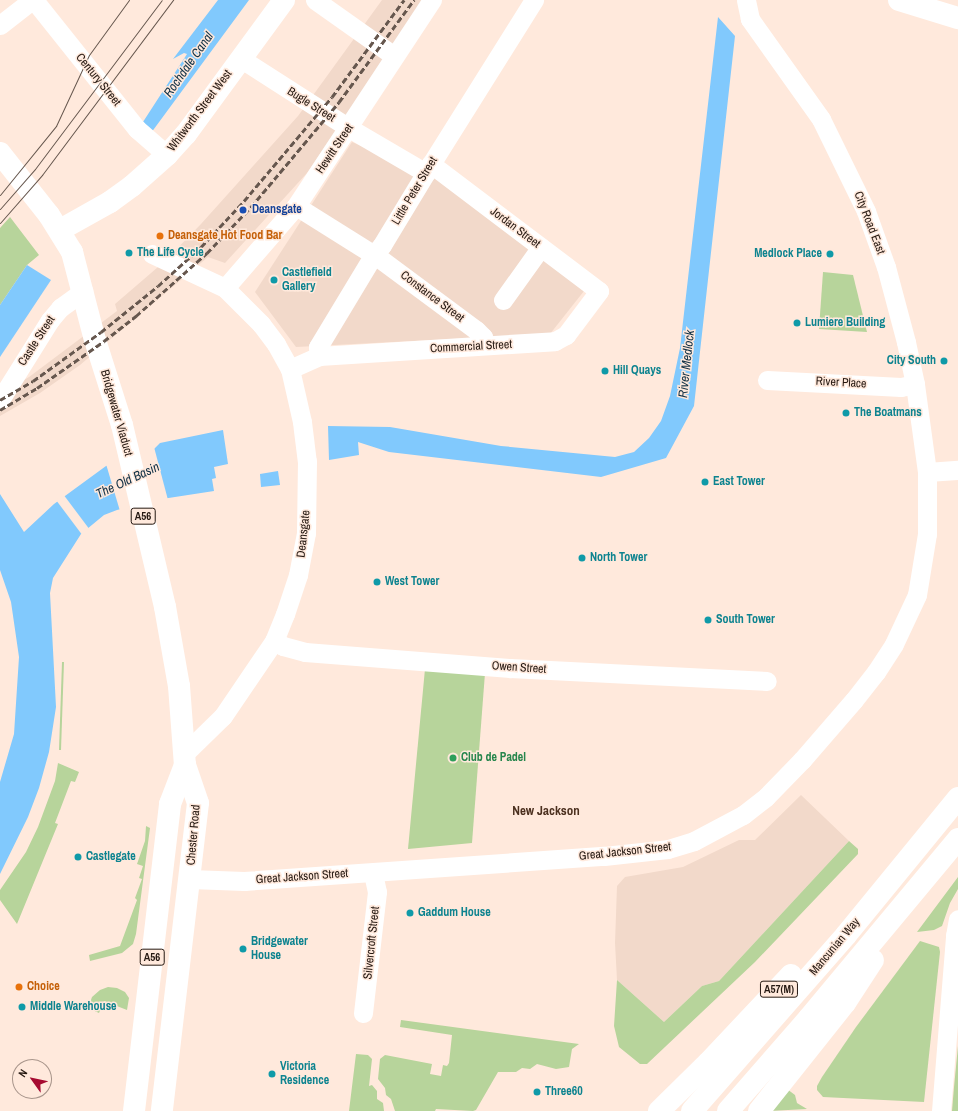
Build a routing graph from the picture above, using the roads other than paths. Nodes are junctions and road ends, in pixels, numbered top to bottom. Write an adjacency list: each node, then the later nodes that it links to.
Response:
1 (33, 0): 9 (street); 14 (street, Century Street)
2 (284, 0): 11 (main road, Whitworth Street West)
3 (315, 0): 10 (street)
4 (432, 0): 10 (street, Hewitt Street)
5 (534, 0): 15 (street, Little Peter Street)
6 (746, 0): 29 (street, City Road East)
7 (899, 0): 8 (main road)
8 (958, 18)
9 (0, 25)
10 (394, 56): 12 (street, Hewitt Street)
11 (240, 58): 12 (street, Bugle Street); 14 (main road, Whitworth Street West)
12 (348, 128): 15 (street, Bugle Street); 16 (street, Hewitt Street)
13 (0, 154): 17 (main road, A56)
14 (167, 155): 17 (main road, Whitworth Street West)
15 (428, 168): 18 (street, Jordan Street); 20 (street, Little Peter Street)
16 (296, 206): 20 (street, Constance Street); 21 (street, Hewitt Street)
17 (60, 230): 22 (main road, Bridgewater Viaduct / A56)
18 (541, 247): 23 (street, Jordan Street); 24 (street)
19 (152, 254): 21 (street, Deansgate)
20 (374, 254): 25 (street, Constance Street); 26 (street, Little Peter Street)
21 (225, 288): 27 (street, Deansgate)
22 (83, 291): 30 (street, Castle Street); 35 (main road, Bridgewater Viaduct / A56)
23 (599, 291): 25 (street, Commercial Street)
24 (503, 300)
25 (484, 346): 26 (street, Commercial Street)
26 (319, 356): 27 (street)
27 (290, 369): 33 (street, Deansgate)
28 (766, 380): 29 (street, River Place)
29 (915, 384): 32 (street, City Road East)
30 (0, 400)
31 (958, 470): 32 (street)
32 (927, 472): 41 (street, Great Jackson Street)
33 (274, 641): 34 (street, Owen Street); 35 (street, Deansgate)
34 (767, 681)
35 (185, 760): 43 (main road, Chester Road / A56); 46 (main road, A56)
36 (958, 788): 38 (main road, A57(M))
37 (958, 798): 38 (main road, Mancunian Way / A57(M))
38 (943, 816): 40 (main road, Mancunian Way / A57(M))
39 (958, 839): 42 (main road)
40 (900, 868): 48 (main road, A57(M)); 49 (main road, Mancunian Way / A57(M))
41 (373, 873): 43 (street, Great Jackson Street); 45 (street, Silvercroft Street)
42 (927, 877): 50 (main road); 51 (main road)
43 (190, 879): 47 (main road, Chester Road / A56)
44 (958, 919): 52 (street)
45 (364, 1013)
46 (134, 1111)
47 (162, 1111)
48 (660, 1111)
49 (692, 1111)
50 (728, 1111)
51 (759, 1111)
52 (940, 1111)

